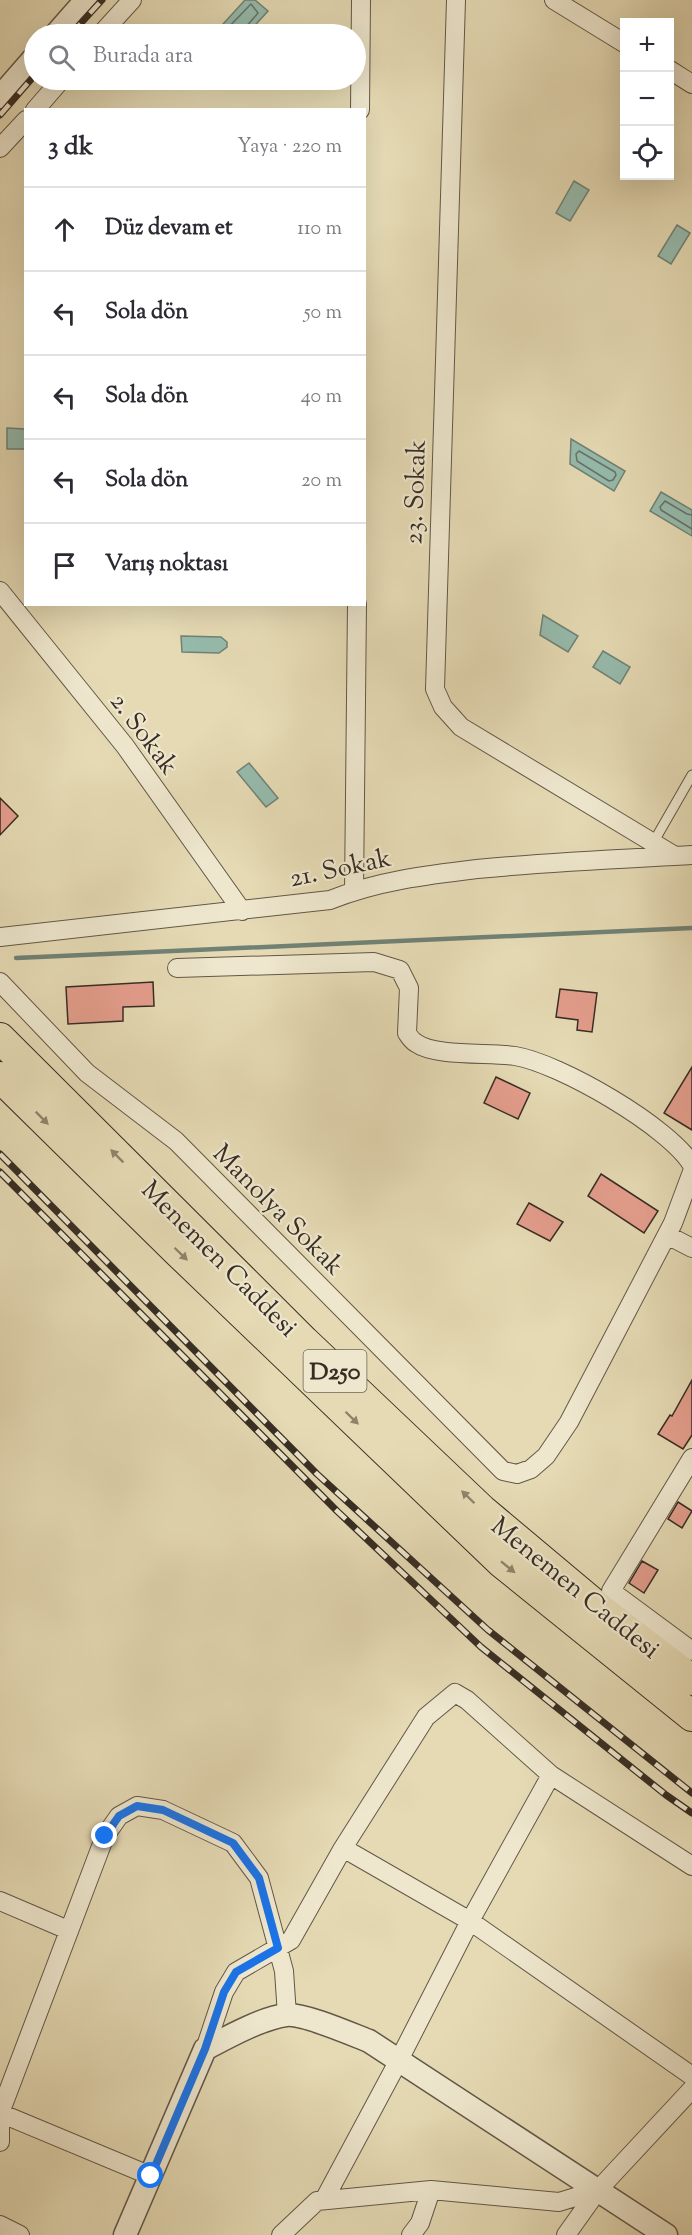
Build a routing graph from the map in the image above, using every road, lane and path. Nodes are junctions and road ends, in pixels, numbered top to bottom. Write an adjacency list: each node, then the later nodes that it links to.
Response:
1 (86, 0): 6 (street)
2 (132, 0): 7 (street)
3 (361, 0): 8 (street)
4 (456, 0): 23 (street, 23. Sokak)
5 (554, 0): 9 (street)
6 (65, 24)
7 (110, 24)
8 (361, 24)
9 (620, 41)
10 (24, 69): 15 (street)
11 (672, 72): 12 (street)
12 (692, 84)
13 (52, 90): 16 (street)
14 (360, 90): 17 (street)
15 (0, 97)
16 (37, 108)
17 (360, 108)
18 (24, 122): 19 (street)
19 (0, 148)
20 (0, 591): 26 (street, 2. Sokak)
21 (357, 606): 25 (street)
22 (692, 775): 23 (lane)
23 (653, 843): 24 (street, 23. Sokak)
24 (683, 856): 25 (street, 21. Sokak)
25 (354, 891): 26 (street, 21. Sokak)
26 (242, 911): 27 (street, 21. Sokak)
27 (0, 937)
28 (177, 968): 32 (street)
29 (0, 982): 34 (street, Manolya Sokak)
30 (0, 1038): 38 (highway, Menemen Caddesi / D250, one-way to 30)
31 (0, 1077): 39 (highway, Menemen Caddesi / D250, one-way to 39)
32 (692, 1165)
33 (692, 1172): 34 (street)
34 (667, 1235): 35 (street)
35 (692, 1248)
36 (692, 1458): 37 (street)
37 (692, 1651)
38 (692, 1680)
39 (692, 1716)
40 (551, 1775): 41 (street); 42 (street); 44 (street)
41 (343, 1848): 44 (street); 46 (street)
42 (692, 1866)
43 (0, 1901): 45 (street)
44 (470, 1921): 49 (street); 50 (street)
45 (68, 1930): 46 (street); 52 (street)
46 (278, 1948): 47 (street); 48 (street)
47 (287, 2015): 48 (street); 49 (street)
48 (205, 2049): 54 (street)
49 (399, 2060): 56 (street); 57 (street)
50 (692, 2076)
51 (692, 2089): 56 (street)
52 (0, 2113): 53 (street); 54 (street)
53 (0, 2142)
54 (151, 2176): 60 (street)
55 (431, 2190): 56 (street); 57 (street); 62 (street)
56 (598, 2190): 63 (street); 64 (street)
57 (324, 2200): 61 (street)
58 (0, 2225): 59 (street)
59 (20, 2235)
60 (125, 2235)
61 (281, 2235)
62 (411, 2235)
63 (566, 2235)
64 (666, 2235)

